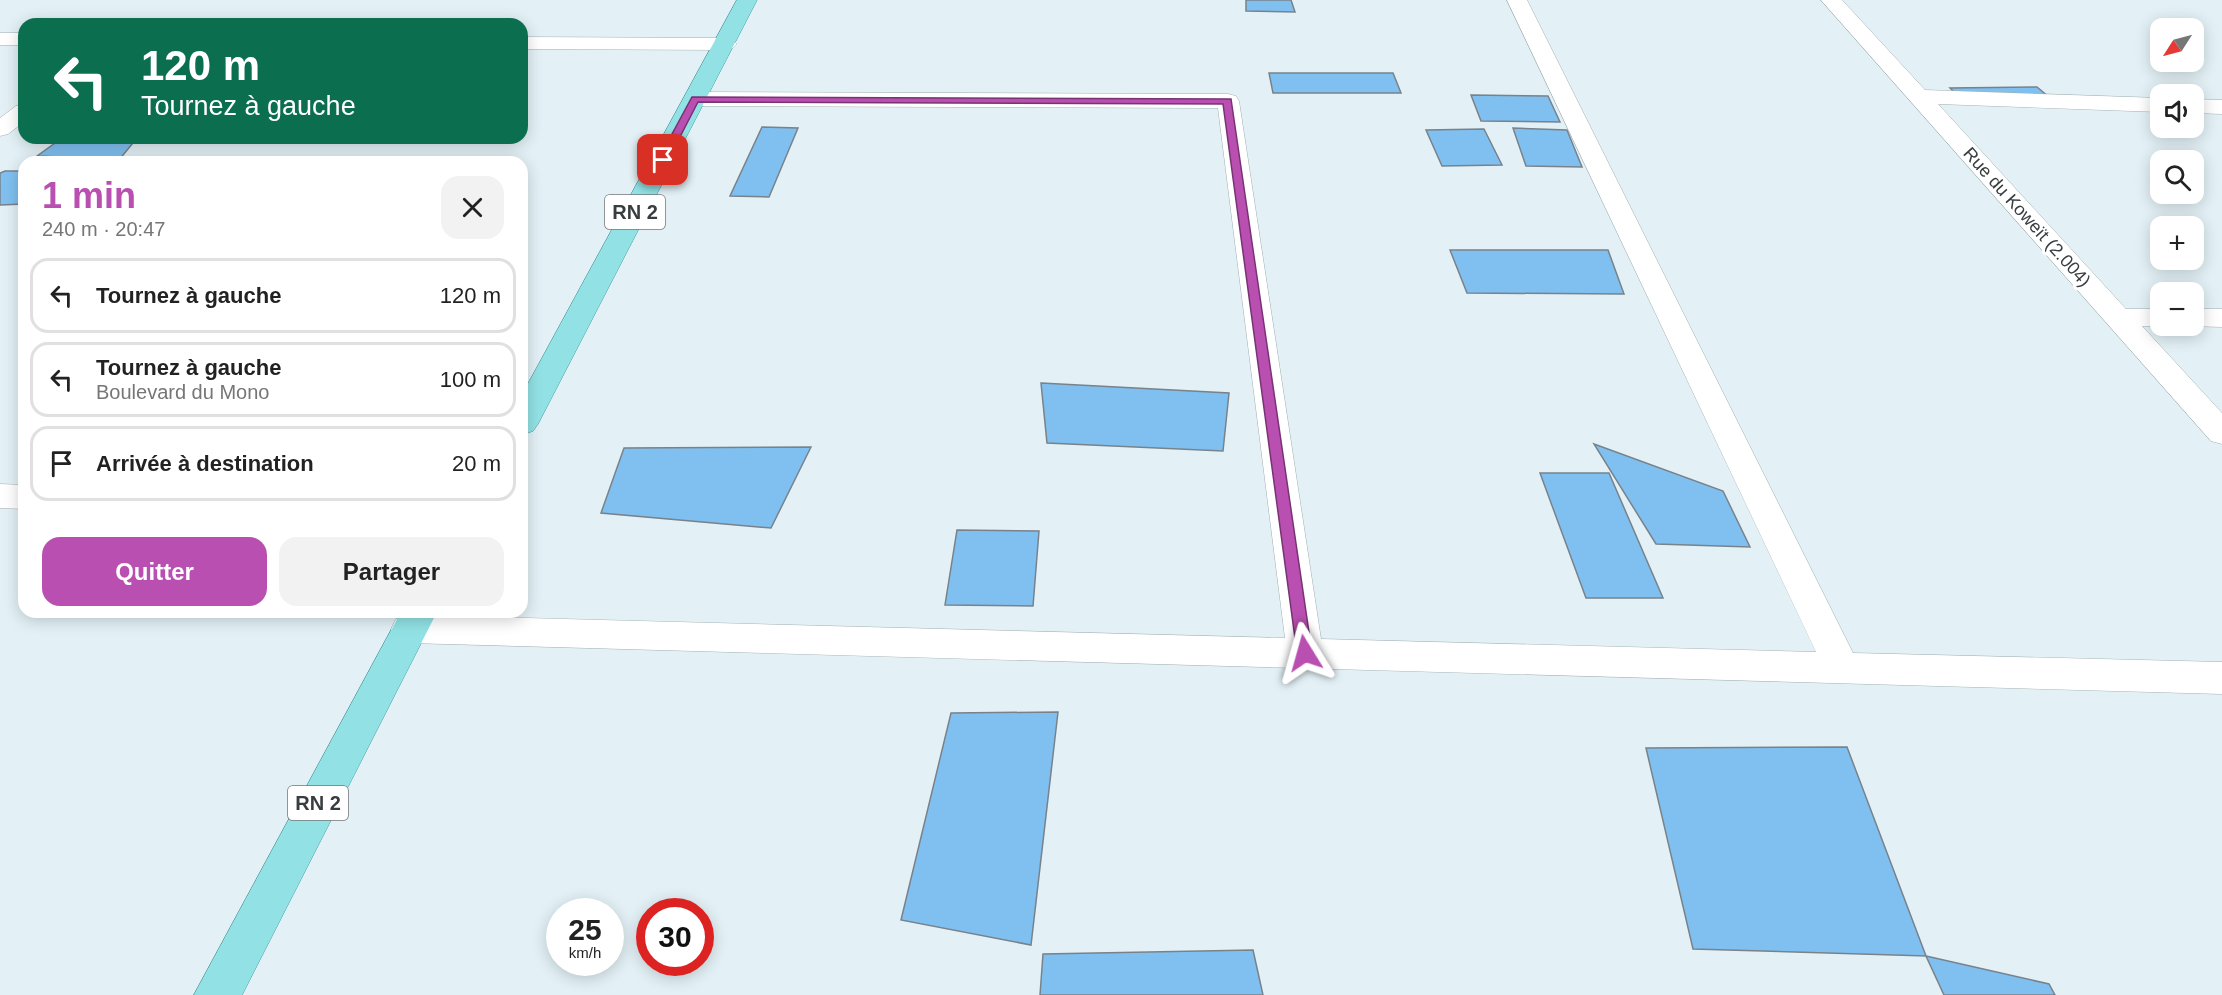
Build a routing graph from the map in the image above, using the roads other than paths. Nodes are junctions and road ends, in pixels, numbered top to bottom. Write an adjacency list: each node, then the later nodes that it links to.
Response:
1 (747, 0): 7 (main road, RN 2)
2 (1517, 0): 25 (street)
3 (1831, 0): 8 (street, Rue du Koweït (2.004))
4 (0, 39): 5 (street)
5 (18, 39)
6 (528, 43): 7 (street)
7 (726, 44): 9 (main road, RN 2)
8 (1919, 98): 10 (street); 15 (street, Rue du Koweït (2.004))
9 (695, 99): 19 (main road, RN 2); 24 (street)
10 (2150, 105)
11 (2204, 106): 12 (street)
12 (2222, 106)
13 (18, 116): 14 (street)
14 (0, 129)
15 (2117, 317): 16 (street); 20 (street, Rue du Koweït (2.004))
16 (2150, 318)
17 (2204, 318): 18 (street)
18 (2222, 318)
19 (528, 413)
20 (2222, 433)
21 (0, 496): 22 (street)
22 (18, 497)
23 (414, 621): 24 (street); 27 (main road, RN 2)
24 (1305, 653): 25 (street)
25 (1842, 668): 26 (street)
26 (2222, 678)
27 (217, 995)

